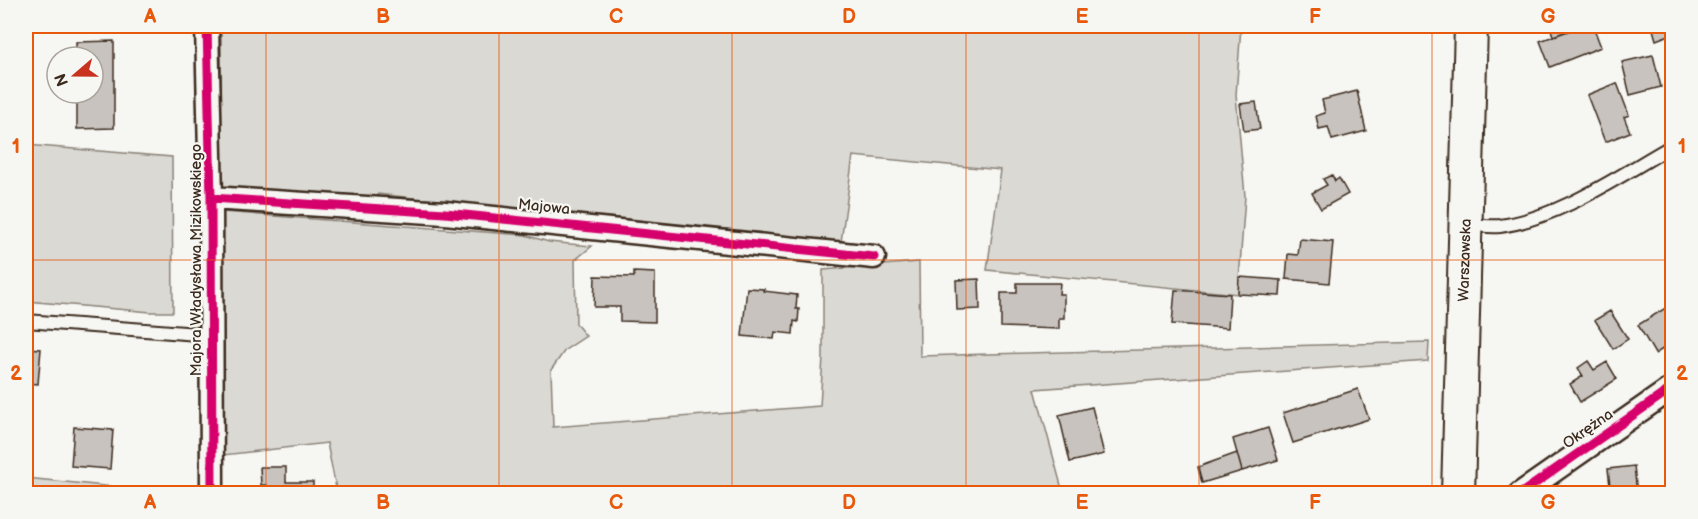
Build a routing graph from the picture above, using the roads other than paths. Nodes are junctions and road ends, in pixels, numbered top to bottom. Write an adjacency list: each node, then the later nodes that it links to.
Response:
1 (207, 26): 4 (street, Majora Władysława Mizikowskiego)
2 (1471, 26): 5 (main road, Warszawska)
3 (1672, 146): 5 (lane)
4 (211, 198): 6 (street, Majowa); 8 (street, Majora Władysława Mizikowskiego)
5 (1466, 225): 11 (main road, Warszawska)
6 (874, 257)
7 (26, 321): 8 (lane)
8 (211, 335): 10 (street, Majora Władysława Mizikowskiego)
9 (1672, 388): 12 (street, Okrężna)
10 (212, 494)
11 (1458, 494)
12 (1520, 494)

